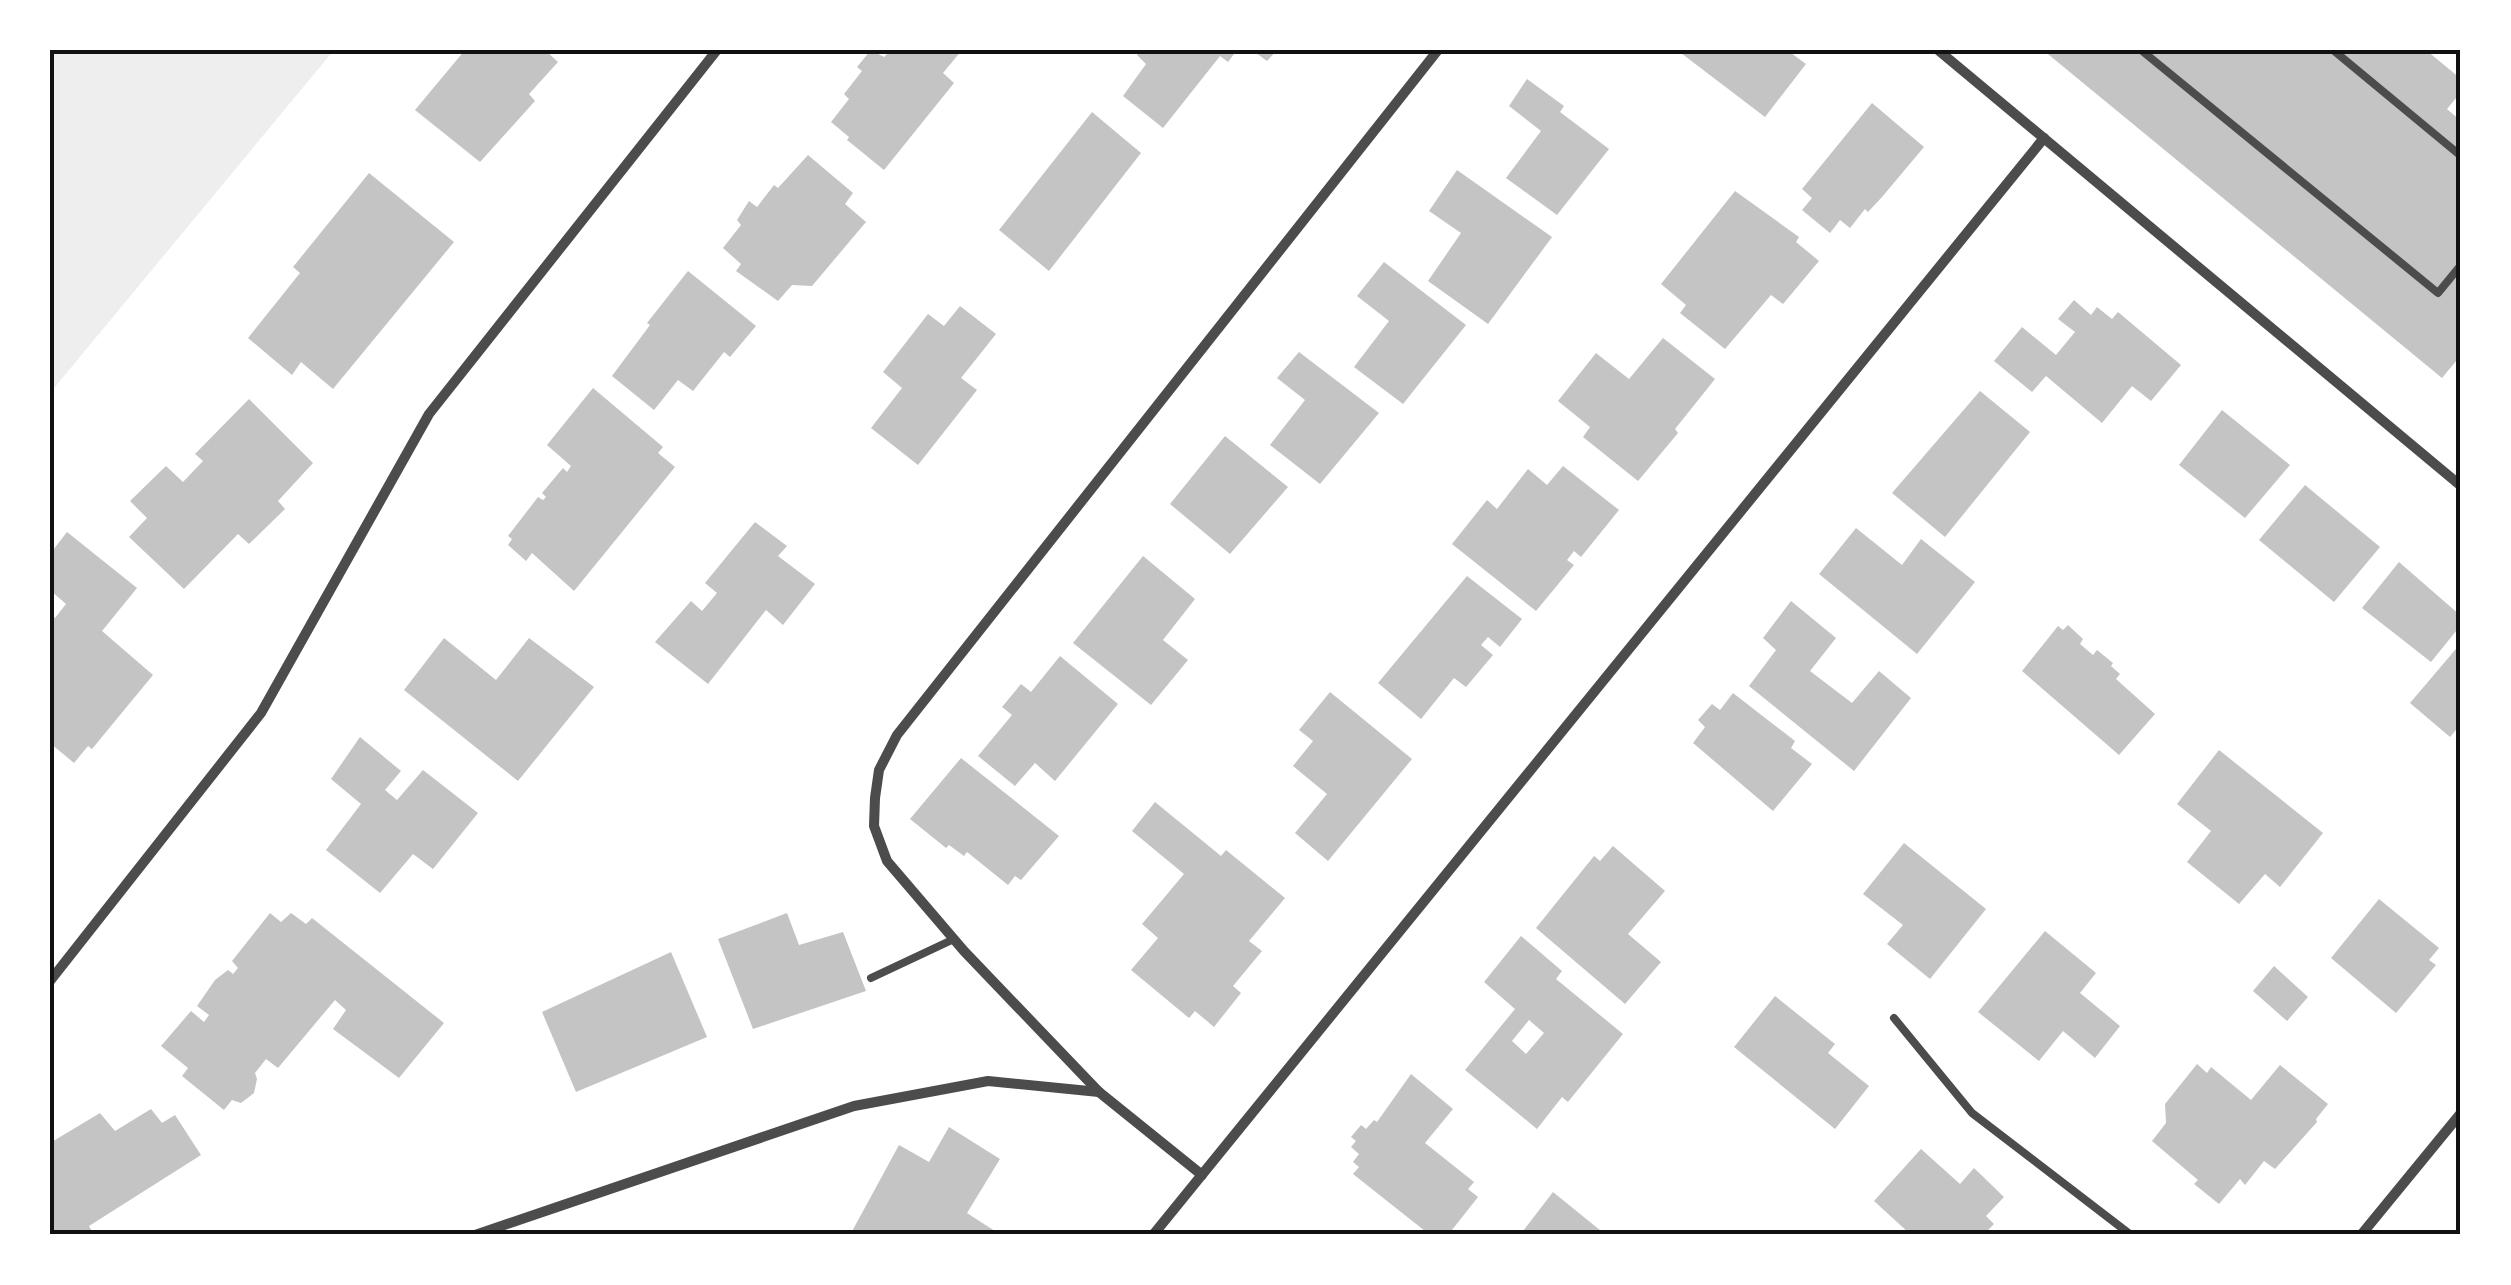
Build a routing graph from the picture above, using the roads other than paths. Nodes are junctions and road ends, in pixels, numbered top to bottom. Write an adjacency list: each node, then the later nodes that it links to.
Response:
1 (717, 50): 12 (street)
2 (1438, 50): 10 (street)
3 (1938, 50): 6 (street)
4 (2141, 50): 8 (lane)
5 (2332, 50): 7 (lane)
6 (2044, 138): 9 (street); 16 (street)
7 (2461, 156)
8 (2461, 265)
9 (2461, 486)
10 (954, 939): 11 (lane); 14 (street)
11 (871, 978)
12 (50, 982)
13 (1894, 1018): 19 (lane)
14 (1099, 1092): 16 (street); 17 (street)
15 (2461, 1113): 20 (street)
16 (1202, 1175): 18 (street)
17 (475, 1235)
18 (1153, 1235)
19 (2132, 1235)
20 (2361, 1235)

